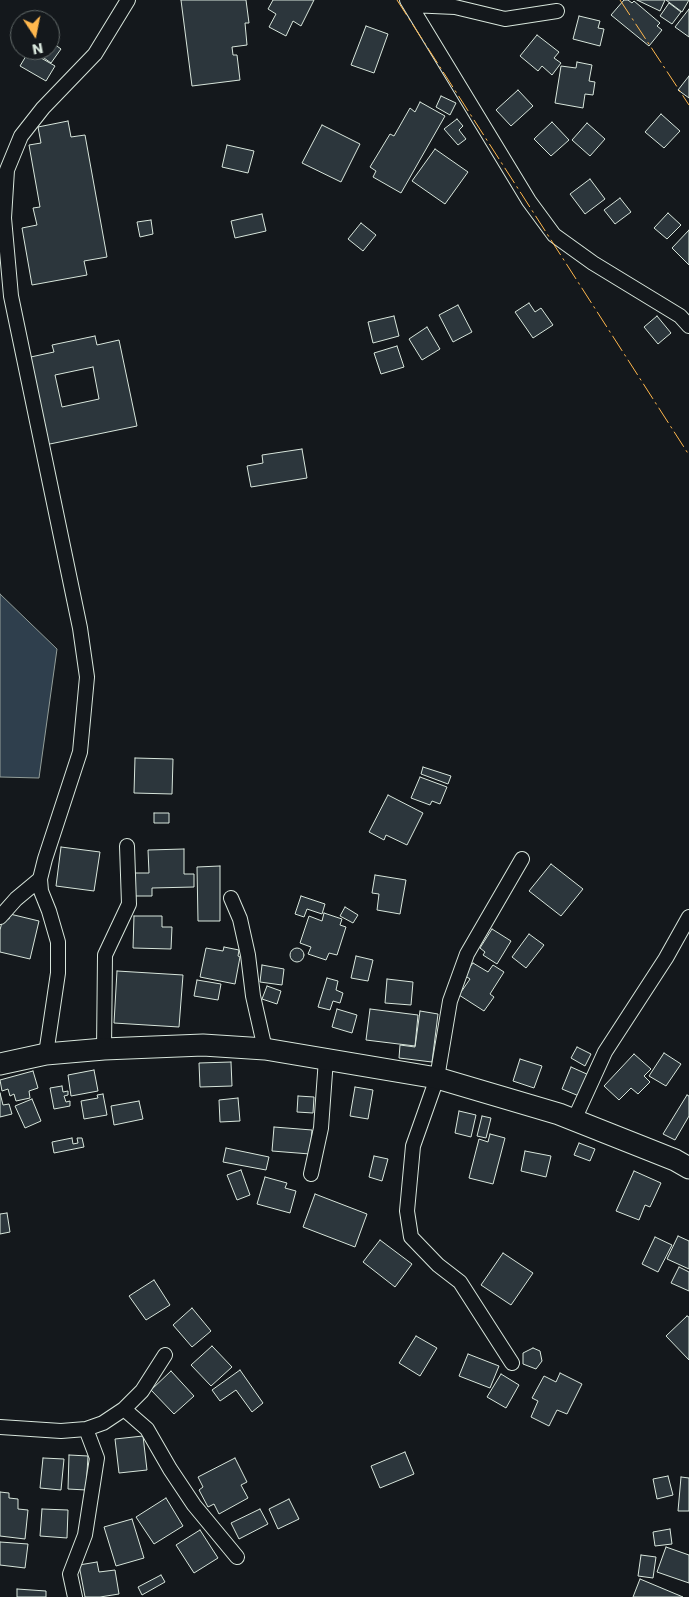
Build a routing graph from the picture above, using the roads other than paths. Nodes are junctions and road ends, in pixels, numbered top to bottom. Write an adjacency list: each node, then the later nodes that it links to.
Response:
1 (128, 0): 4 (street)
2 (408, 2): 3 (street); 5 (street)
3 (557, 11)
4 (4, 167): 8 (street)
5 (689, 326)
6 (127, 846): 12 (street)
7 (522, 859): 17 (street)
8 (40, 879): 10 (street); 14 (street)
9 (231, 898): 13 (street)
10 (0, 917)
11 (689, 917): 18 (street)
12 (104, 1049): 13 (main road); 14 (main road)
13 (265, 1049): 15 (main road)
14 (46, 1054): 16 (main road)
15 (326, 1058): 17 (main road); 20 (street)
16 (0, 1064)
17 (437, 1078): 18 (main road); 22 (street)
18 (574, 1120): 19 (main road)
19 (689, 1168)
20 (311, 1174)
21 (165, 1355): 23 (street)
22 (512, 1363)
23 (124, 1409): 25 (street); 26 (street)
24 (0, 1426): 25 (street)
25 (86, 1429): 27 (street)
26 (237, 1557)
27 (75, 1597)

